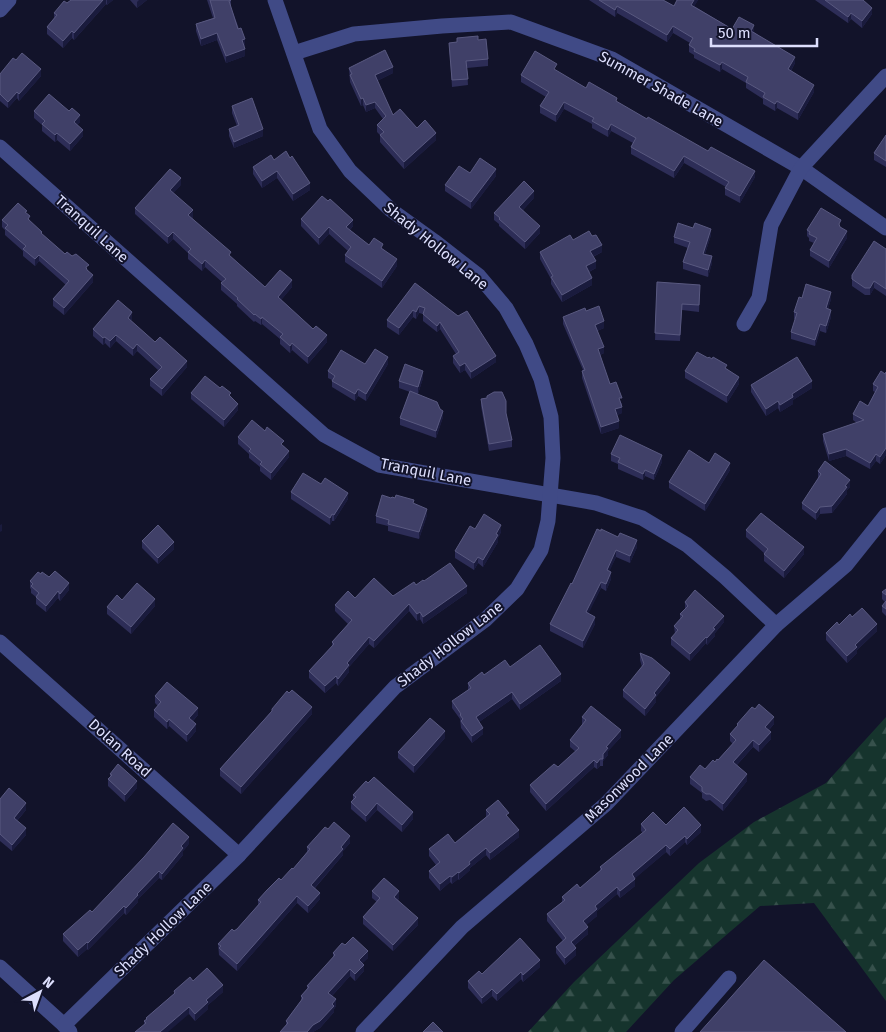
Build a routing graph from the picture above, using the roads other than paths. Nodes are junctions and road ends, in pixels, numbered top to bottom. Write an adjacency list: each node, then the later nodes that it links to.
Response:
1 (9, 0): 3 (street)
2 (275, 0): 4 (street, Shady Hollow Lane)
3 (0, 10)
4 (294, 53): 7 (street, Summer Shade Lane); 10 (street, Shady Hollow Lane)
5 (886, 76): 7 (street)
6 (0, 146): 10 (street, Tranquil Lane)
7 (801, 168): 8 (street, Summer Shade Lane); 9 (street)
8 (886, 228)
9 (744, 324)
10 (550, 494): 12 (street, Tranquil Lane); 14 (street, Shady Hollow Lane)
11 (886, 515): 12 (street, Masonwood Lane)
12 (776, 625): 18 (street, Masonwood Lane)
13 (0, 642): 14 (street, Dolan Road)
14 (239, 855): 17 (street, Shady Hollow Lane)
15 (0, 968): 17 (street)
16 (729, 978): 19 (street)
17 (67, 1028)
18 (363, 1032)
19 (682, 1032)

